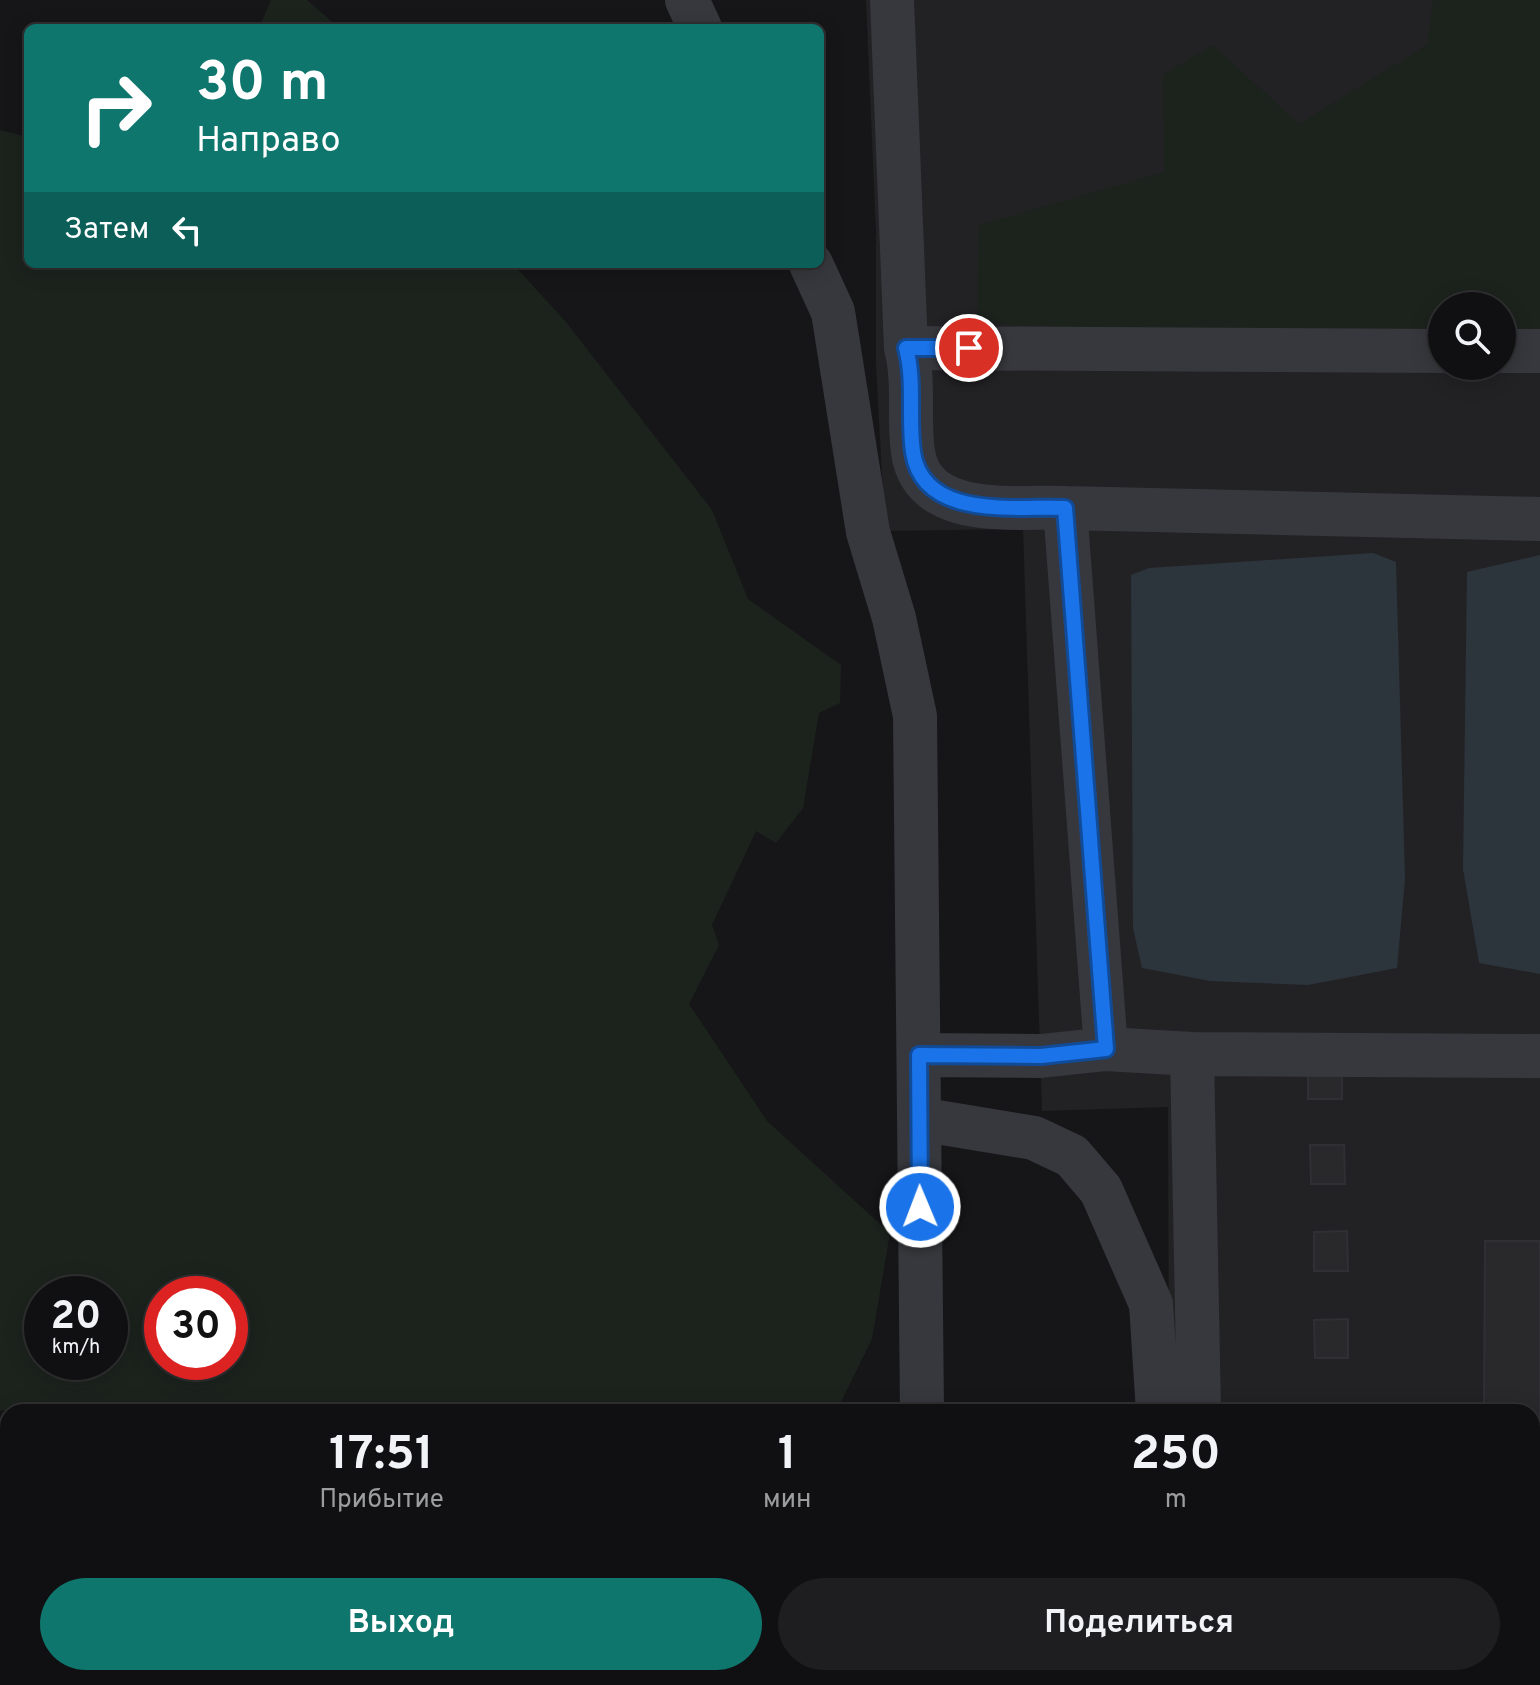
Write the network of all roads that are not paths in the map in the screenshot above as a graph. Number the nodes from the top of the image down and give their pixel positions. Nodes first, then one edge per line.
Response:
1 (687, 0) edge
2 (892, 0) edge
3 (698, 24) edge
4 (813, 268) edge
5 (906, 348) junction
6 (1428, 351) edge
7 (1516, 351) edge
8 (1540, 351) edge
9 (1065, 508) junction
10 (1540, 519) edge
11 (1106, 1049) junction
12 (1192, 1054) junction
13 (919, 1055) junction
14 (1540, 1056) edge
15 (919, 1119) junction
16 (922, 1404) edge
17 (1157, 1404) edge
18 (1199, 1404) edge

1 - 3 street
2 - 5 street
4 - 13 street
5 - 6 street
5 - 9 street
7 - 8 street
9 - 10 street
9 - 11 street
11 - 12 street
11 - 13 street
12 - 14 street
12 - 18 street
13 - 15 street
15 - 16 street
15 - 17 street

